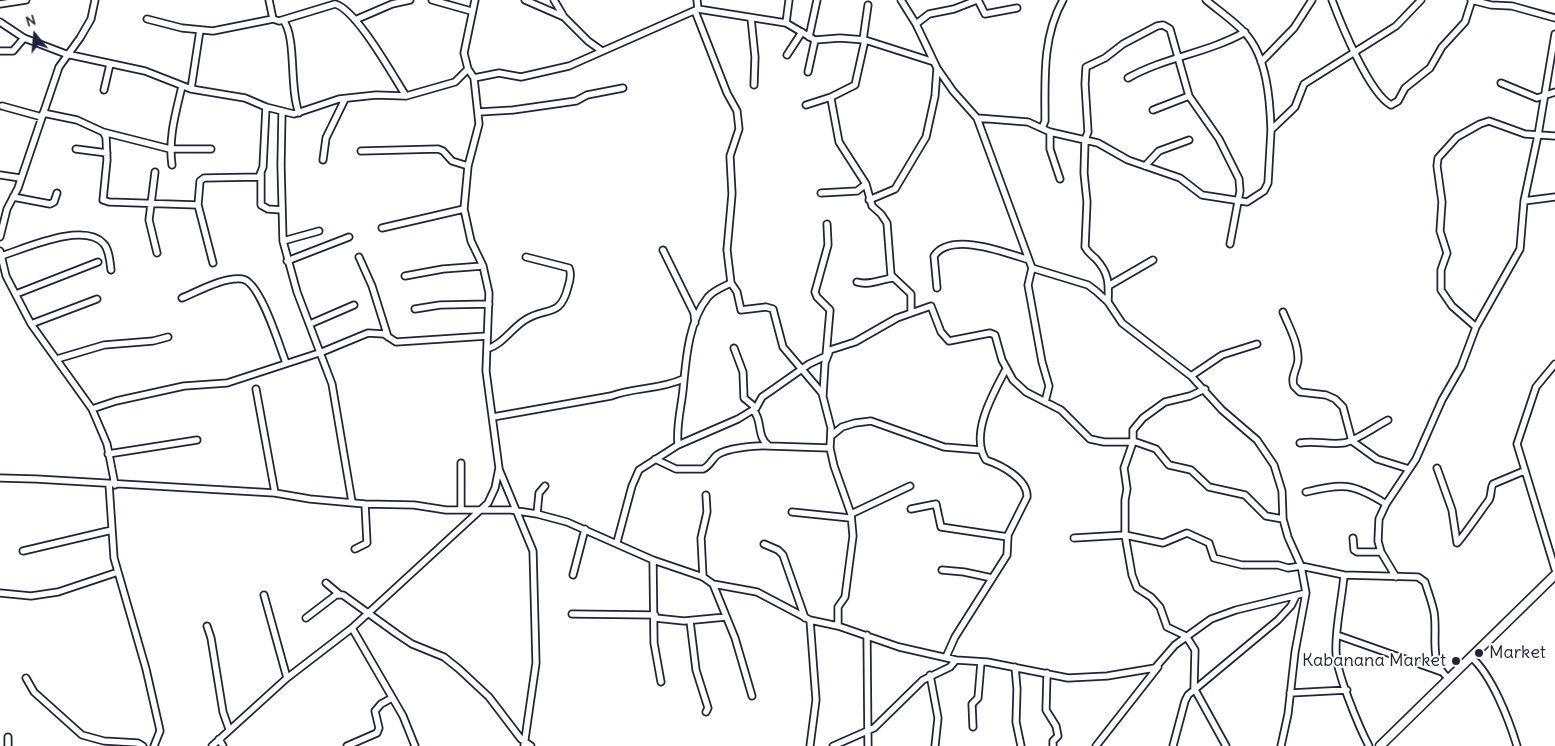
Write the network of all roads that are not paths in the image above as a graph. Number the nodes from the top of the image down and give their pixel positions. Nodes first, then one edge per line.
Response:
1 (26, 0) edge
2 (95, 0) edge
3 (269, 0) edge
4 (410, 0) edge
5 (432, 0) edge
6 (475, 0) edge
7 (525, 0) edge
8 (554, 0) edge
9 (697, 0) edge
10 (789, 0) edge
11 (817, 0) edge
12 (901, 0) edge
13 (977, 0) edge
14 (1063, 0) edge
15 (1206, 0) edge
16 (1312, 0) edge
17 (1332, 0) edge
18 (1422, 0) edge
19 (1472, 0) edge
20 (334, 2) edge
21 (392, 2) edge
22 (967, 2) edge
23 (0, 4) edge
24 (868, 5) dead end
25 (1017, 8) dead end
26 (696, 10) junction
27 (471, 11) junction
28 (564, 18) junction
29 (751, 18) junction
30 (1555, 18) edge
31 (147, 19) dead end
32 (273, 19) junction
33 (284, 20) junction
34 (355, 20) junction
35 (0, 22) edge
36 (786, 23) junction
37 (916, 24) junction
38 (200, 30) junction
39 (802, 32) junction
40 (1245, 32) junction
41 (1555, 34) edge
42 (24, 38) junction
43 (812, 38) junction
44 (864, 40) junction
45 (0, 51) edge
46 (602, 51) junction
47 (66, 54) junction
48 (1354, 54) junction
49 (787, 56) dead end
50 (1178, 57) junction
51 (1261, 62) junction
52 (110, 64) junction
53 (936, 65) junction
54 (468, 69) junction
55 (808, 72) dead end
56 (474, 78) junction
57 (1128, 78) dead end
58 (1501, 83) dead end
59 (754, 85) dead end
60 (182, 86) junction
61 (623, 88) dead end
62 (191, 89) junction
63 (104, 90) dead end
64 (1555, 92) edge
65 (406, 96) junction
66 (1189, 96) junction
67 (831, 97) junction
68 (1545, 97) junction
69 (345, 99) junction
70 (806, 105) dead end
71 (2, 106) dead end
72 (266, 107) junction
73 (1153, 110) dead end
74 (282, 112) junction
75 (479, 112) junction
76 (299, 113) junction
77 (43, 115) junction
78 (976, 118) junction
79 (1042, 128) junction
80 (1271, 130) junction
81 (103, 132) junction
82 (1050, 132) junction
83 (1538, 135) junction
84 (1555, 136) edge
85 (1085, 140) junction
86 (1190, 140) dead end
87 (76, 148) dead end
88 (170, 149) junction
89 (211, 149) dead end
90 (361, 151) dead end
91 (107, 153) junction
92 (323, 160) dead end
93 (172, 165) dead end
94 (468, 166) junction
95 (1145, 166) junction
96 (155, 172) dead end
97 (261, 174) junction
98 (0, 175) edge
99 (20, 178) junction
100 (1060, 179) dead end
101 (866, 184) junction
102 (57, 193) dead end
103 (821, 193) dead end
104 (13, 197) junction
105 (1555, 197) edge
106 (869, 200) junction
107 (1524, 201) junction
108 (1238, 202) junction
109 (150, 204) junction
110 (198, 205) junction
111 (464, 209) junction
112 (282, 210) junction
113 (827, 224) dead end
114 (382, 228) dead end
115 (319, 231) dead end
116 (0, 237) edge
117 (349, 237) dead end
118 (282, 241) junction
119 (1230, 244) dead end
120 (663, 250) dead end
121 (157, 253) dead end
122 (0, 254) edge
123 (359, 257) dead end
124 (526, 257) dead end
125 (1029, 260) junction
126 (1153, 260) dead end
127 (287, 261) junction
128 (98, 262) dead end
129 (213, 264) dead end
130 (483, 266) junction
131 (1032, 268) junction
132 (111, 270) dead end
133 (405, 276) dead end
134 (894, 278) junction
135 (857, 282) dead end
136 (731, 283) junction
137 (1110, 285) junction
138 (937, 288) dead end
139 (16, 294) junction
140 (182, 298) dead end
141 (98, 299) dead end
142 (1108, 302) junction
143 (489, 304) junction
144 (354, 305) dead end
145 (415, 309) dead end
146 (911, 312) junction
147 (1283, 312) dead end
148 (31, 324) junction
149 (310, 324) junction
150 (695, 325) junction
151 (1476, 327) junction
152 (487, 336) junction
153 (168, 337) dead end
154 (388, 338) junction
155 (1257, 344) dead end
156 (734, 348) dead end
157 (487, 349) junction
158 (322, 352) junction
159 (826, 356) junction
160 (57, 359) junction
161 (286, 363) junction
162 (1555, 364) edge
163 (1006, 368) junction
164 (800, 370) junction
165 (1192, 376) junction
166 (683, 380) junction
167 (256, 389) dead end
168 (1205, 390) junction
169 (823, 400) junction
170 (1045, 402) junction
171 (92, 409) junction
172 (754, 409) junction
173 (493, 417) junction
174 (1388, 420) dead end
175 (831, 436) junction
176 (197, 440) dead end
177 (1352, 441) junction
178 (1133, 442) junction
179 (1300, 443) dead end
180 (678, 445) junction
181 (769, 446) junction
182 (830, 448) junction
183 (981, 450) junction
184 (108, 454) junction
185 (655, 459) junction
186 (461, 464) dead end
187 (499, 468) junction
188 (1437, 468) dead end
189 (1409, 469) junction
190 (1524, 471) junction
191 (0, 478) edge
192 (112, 485) junction
193 (545, 486) dead end
194 (910, 486) dead end
195 (1306, 492) dead end
196 (275, 493) junction
197 (706, 494) dead end
198 (352, 502) junction
199 (365, 504) junction
200 (1386, 504) junction
201 (912, 509) dead end
202 (461, 510) junction
203 (479, 510) junction
204 (516, 511) junction
205 (792, 512) dead end
206 (537, 514) junction
207 (851, 516) junction
208 (1283, 519) junction
209 (585, 529) junction
210 (112, 530) junction
211 (1125, 535) junction
212 (1008, 536) junction
213 (1074, 538) dead end
214 (1353, 538) dead end
215 (617, 542) junction
216 (764, 544) dead end
217 (354, 549) dead end
218 (23, 551) dead end
219 (1381, 552) junction
220 (653, 560) junction
221 (1301, 566) junction
222 (1555, 569) edge
223 (942, 570) dead end
224 (1319, 571) junction
225 (118, 572) junction
226 (573, 575) dead end
227 (1555, 575) edge
228 (1344, 576) junction
229 (703, 577) junction
230 (1303, 577) junction
231 (1396, 577) junction
232 (992, 578) junction
233 (326, 583) dead end
234 (714, 584) junction
235 (0, 593) edge
236 (1306, 593) junction
237 (339, 594) junction
238 (264, 595) dead end
239 (1295, 598) junction
240 (368, 613) junction
241 (572, 614) dead end
242 (655, 616) junction
243 (726, 617) junction
244 (306, 618) dead end
245 (808, 619) junction
246 (690, 620) junction
247 (206, 626) dead end
248 (838, 626) junction
249 (352, 628) junction
250 (867, 635) junction
251 (1186, 636) junction
252 (1337, 636) junction
253 (946, 657) junction
254 (1471, 657) junction
255 (956, 660) junction
256 (1164, 661) junction
257 (981, 662) junction
258 (1014, 667) junction
259 (1442, 672) junction
260 (1047, 673) junction
261 (930, 675) junction
262 (26, 678) dead end
263 (287, 678) junction
264 (1448, 678) junction
265 (661, 682) dead end
266 (1194, 688) junction
267 (1347, 690) junction
268 (1290, 693) junction
269 (752, 696) dead end
270 (392, 698) junction
271 (706, 712) dead end
272 (973, 727) dead end
273 (229, 729) junction
274 (868, 730) junction
275 (8, 737) dead end
276 (219, 738) junction
277 (524, 743) edge
278 (8, 746) edge
279 (143, 746) edge
280 (154, 746) edge
281 (212, 746) edge
282 (223, 746) edge
283 (347, 746) edge
284 (415, 746) edge
285 (531, 746) edge
286 (810, 746) edge
287 (832, 746) edge
288 (868, 746) edge
289 (935, 746) edge
290 (1021, 746) edge
291 (1053, 746) edge
292 (1096, 746) edge
293 (1173, 746) edge
294 (1226, 746) edge
295 (1281, 746) edge
296 (1369, 746) edge
297 (1380, 746) edge
298 (1517, 746) edge

1 - 23 street
2 - 47 street
3 - 32 street
4 - 21 street
5 - 27 street
6 - 27 street
7 - 28 street
8 - 28 street
9 - 26 street
10 - 36 street
11 - 43 street
12 - 37 street
13 - 22 street
13 - 25 street
14 - 79 street
15 - 40 street
16 - 51 street
17 - 48 street
18 - 48 street
19 - 30 street
19 - 48 street
20 - 33 street
20 - 34 street
21 - 34 street
22 - 37 street
24 - 44 street
26 - 29 street
26 - 46 street
26 - 136 street
27 - 54 street
28 - 46 street
29 - 36 street
29 - 59 street
31 - 38 street
32 - 33 street
32 - 38 street
33 - 76 street
34 - 65 street
35 - 42 street
36 - 39 street
37 - 53 street
38 - 62 street
39 - 43 street
39 - 49 street
40 - 50 street
40 - 51 street
41 - 68 street
42 - 45 street
42 - 47 street
43 - 44 street
43 - 55 street
44 - 53 street
44 - 67 street
46 - 56 street
47 - 52 street
47 - 77 street
48 - 80 street
50 - 57 street
50 - 66 street
50 - 85 street
51 - 80 street
52 - 60 street
52 - 63 street
53 - 78 street
53 - 106 street
54 - 56 street
54 - 65 street
56 - 75 street
58 - 68 street
60 - 62 street
60 - 88 street
61 - 75 street
62 - 72 street
64 - 68 street
65 - 69 street
66 - 73 street
66 - 108 street
67 - 70 street
67 - 101 street
68 - 83 street
69 - 76 street
69 - 92 street
71 - 77 street
72 - 74 street
72 - 97 street
74 - 76 street
74 - 112 street
75 - 94 street
77 - 81 street
77 - 99 street
78 - 79 street
78 - 125 street
79 - 82 street
80 - 108 street
81 - 88 street
81 - 91 street
82 - 85 street
82 - 100 street
83 - 84 street
83 - 107 street
83 - 151 street
85 - 95 street
85 - 137 street
86 - 95 street
87 - 91 street
88 - 89 street
88 - 93 street
90 - 94 street
91 - 109 street
94 - 111 street
95 - 108 street
96 - 109 street
97 - 110 street
97 - 112 street
98 - 99 street
99 - 104 street
101 - 103 street
101 - 106 street
102 - 104 street
104 - 116 street
105 - 107 street
106 - 134 street
107 - 151 street
108 - 119 street
109 - 110 street
109 - 121 street
110 - 129 street
111 - 114 street
111 - 130 street
112 - 118 street
113 - 159 street
115 - 118 street
117 - 127 street
118 - 127 street
120 - 150 street
122 - 132 street
122 - 139 street
123 - 154 street
124 - 157 street
125 - 131 street
125 - 138 street
126 - 137 street
127 - 149 street
128 - 139 street
130 - 133 street
130 - 143 street
131 - 142 street
131 - 170 street
134 - 135 street
134 - 146 street
136 - 150 street
136 - 164 street
137 - 142 street
139 - 148 street
140 - 161 street
141 - 148 street
142 - 165 street
143 - 145 street
143 - 152 street
144 - 149 street
146 - 159 street
146 - 163 street
147 - 177 street
148 - 160 street
149 - 158 street
150 - 166 street
151 - 189 street
152 - 154 street
152 - 157 street
153 - 160 street
154 - 158 street
155 - 165 street
156 - 172 street
157 - 173 street
158 - 161 street
158 - 198 street
159 - 164 street
159 - 169 street
160 - 171 street
161 - 171 street
162 - 190 street
163 - 170 street
163 - 183 street
164 - 169 street
164 - 172 street
165 - 168 street
166 - 173 street
166 - 180 street
167 - 196 street
168 - 178 street
168 - 208 street
169 - 175 street
170 - 178 street
171 - 184 street
172 - 180 street
172 - 181 street
173 - 187 street
174 - 177 street
175 - 182 street
175 - 183 street
176 - 184 street
177 - 179 street
177 - 189 street
178 - 208 street
178 - 211 street
180 - 185 street
181 - 182 street
181 - 185 street
182 - 207 street
183 - 212 street
184 - 192 street
185 - 215 street
186 - 202 street
187 - 203 street
187 - 204 street
188 - 190 street
189 - 200 street
190 - 222 street
191 - 192 street
192 - 196 street
192 - 210 street
193 - 206 street
194 - 207 street
195 - 200 street
196 - 198 street
197 - 229 street
198 - 199 street
199 - 202 street
199 - 217 street
200 - 219 street
201 - 212 street
202 - 203 street
203 - 204 street
203 - 240 street
204 - 206 street
204 - 277 street
205 - 207 street
206 - 209 street
207 - 248 street
208 - 221 street
209 - 215 street
209 - 226 street
210 - 218 street
210 - 225 street
211 - 213 street
211 - 221 street
211 - 251 street
212 - 232 street
214 - 219 street
215 - 220 street
216 - 245 street
219 - 231 street
220 - 229 street
220 - 242 street
221 - 224 street
221 - 230 street
223 - 232 street
224 - 228 street
224 - 230 street
225 - 235 street
225 - 280 street
227 - 254 street
228 - 231 street
228 - 252 street
229 - 234 street
230 - 236 street
231 - 259 street
232 - 253 street
233 - 237 street
234 - 243 street
234 - 245 street
236 - 239 street
236 - 268 street
237 - 240 street
237 - 244 street
238 - 263 street
239 - 251 street
239 - 266 street
240 - 249 street
240 - 277 street
241 - 242 street
242 - 246 street
242 - 265 street
243 - 246 street
243 - 269 street
245 - 248 street
245 - 286 street
246 - 271 street
247 - 273 street
248 - 250 street
249 - 263 street
249 - 270 street
250 - 253 street
250 - 274 street
251 - 256 street
251 - 266 street
252 - 259 street
252 - 267 street
253 - 255 street
254 - 264 street
254 - 298 street
255 - 257 street
255 - 261 street
256 - 260 street
256 - 292 street
257 - 258 street
257 - 272 street
258 - 260 street
258 - 290 street
259 - 264 street
260 - 291 street
261 - 274 street
261 - 289 street
262 - 279 street
263 - 273 street
264 - 297 street
266 - 293 street
266 - 294 street
267 - 268 street
267 - 296 street
268 - 295 street
270 - 283 street
270 - 284 street
273 - 276 street
274 - 287 street
274 - 288 street
275 - 278 street
276 - 281 street
276 - 282 street
277 - 285 street

